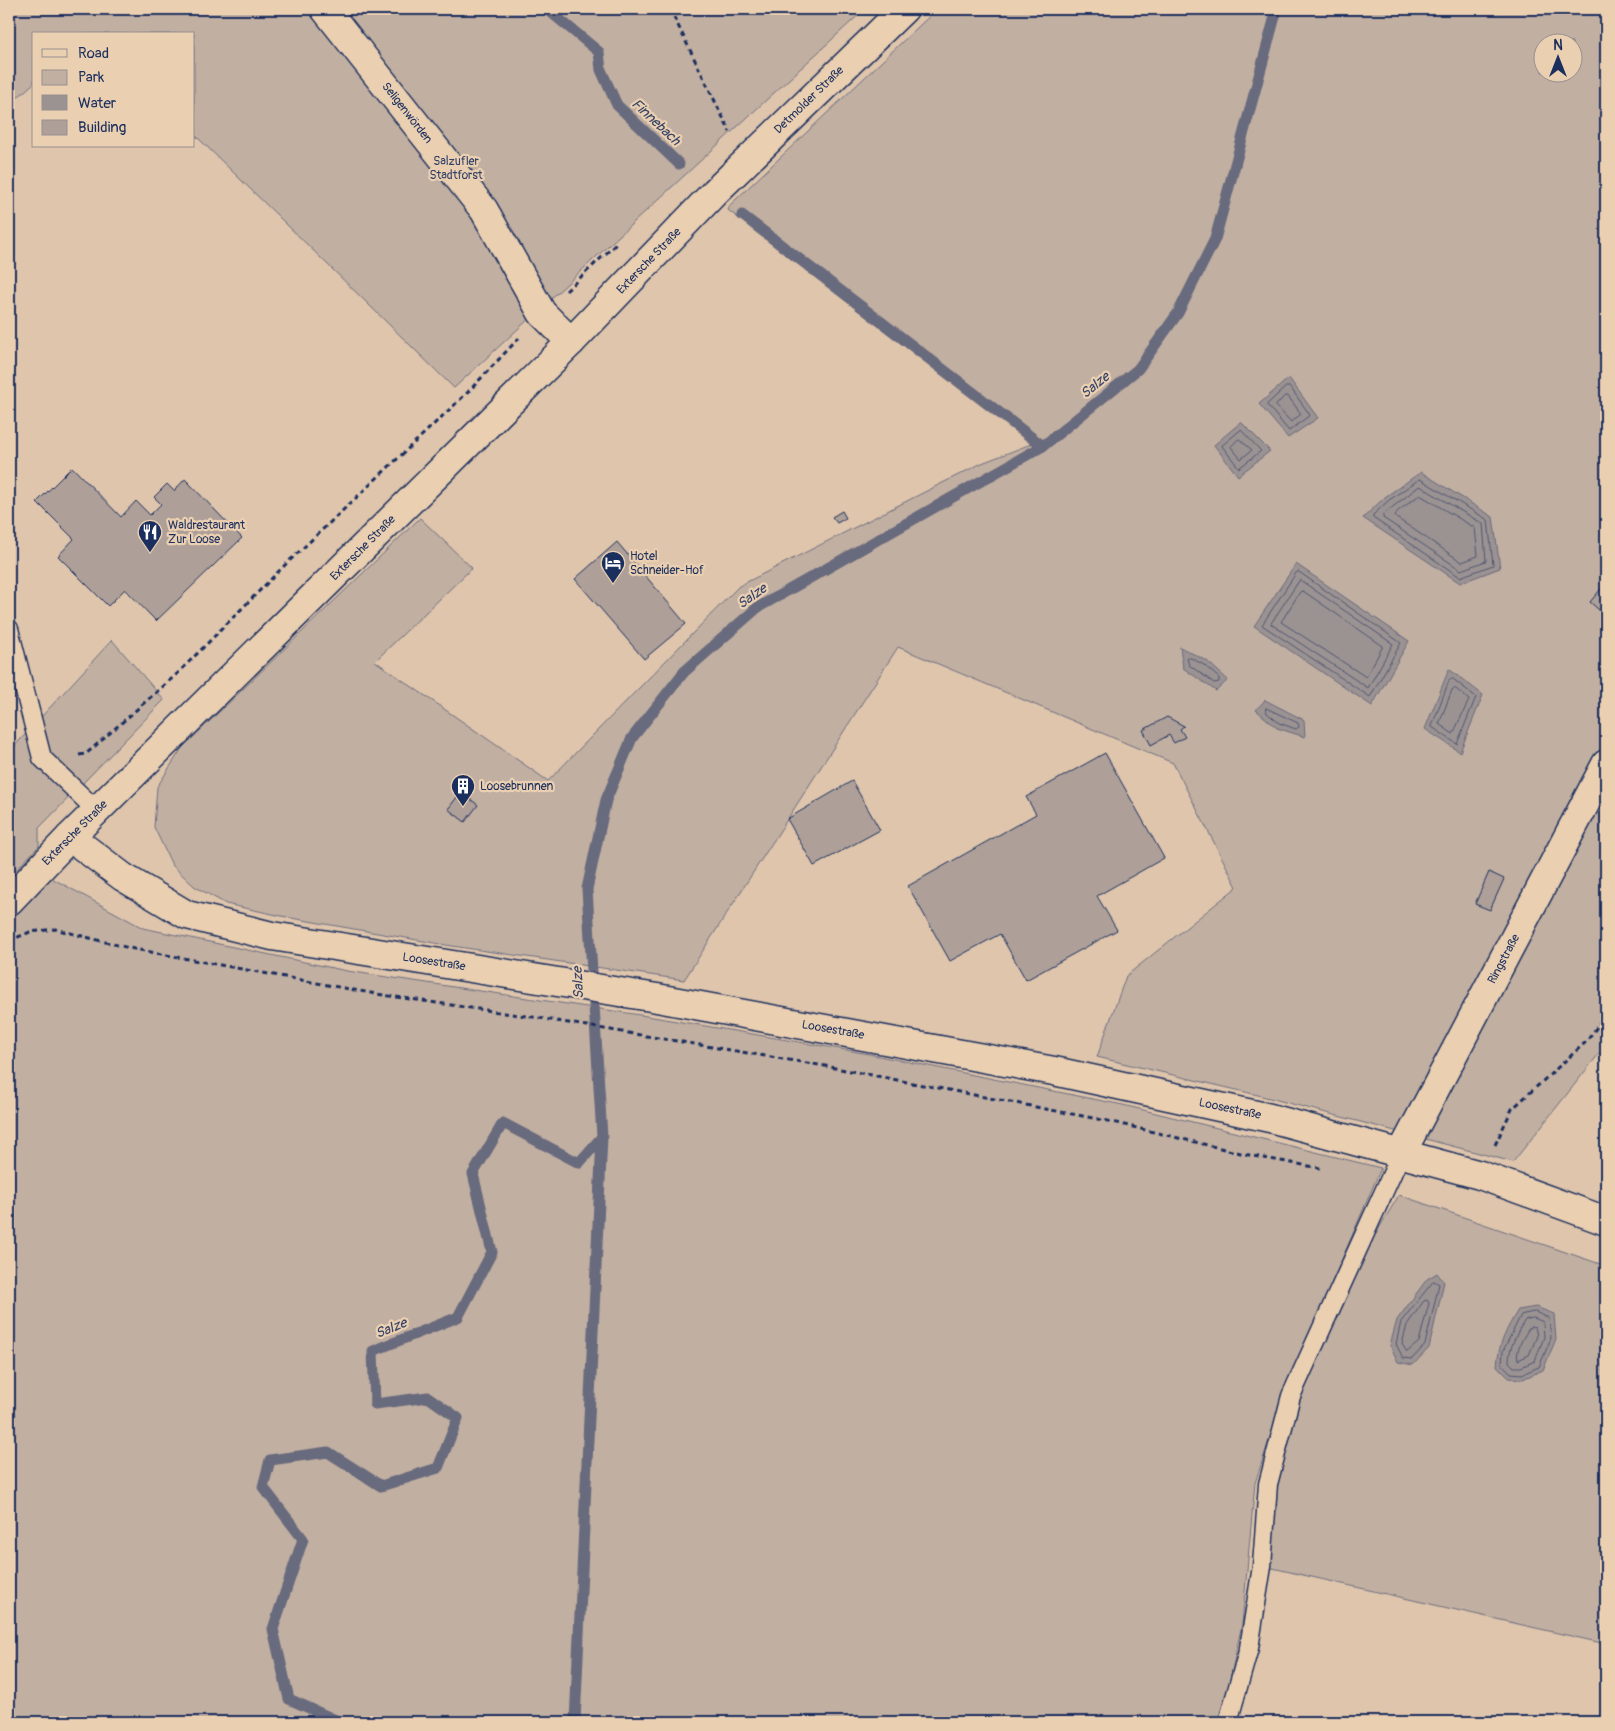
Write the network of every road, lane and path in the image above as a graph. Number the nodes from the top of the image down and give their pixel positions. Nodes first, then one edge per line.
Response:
1 (325, 9) edge
2 (670, 9) edge
3 (904, 9) edge
4 (730, 134) dead end
5 (715, 192) joint
6 (542, 313) junction
7 (571, 342) junction
8 (9, 629) edge
9 (42, 758) junction
10 (1606, 764) edge
11 (97, 811) junction
12 (70, 837) junction
13 (9, 901) edge
14 (9, 942) edge
15 (1606, 1014) edge
16 (1401, 1154) junction
17 (1321, 1168) dead end
18 (1480, 1175) junction
19 (1606, 1221) edge
20 (1228, 1722) edge

1 - 6 street, Seligenwörden
2 - 4 path
3 - 5 street, Detmolder Straße
5 - 7 street, Extersche Straße
6 - 7 street, Seligenwörden
6 - 9 path
7 - 11 street, Extersche Straße
8 - 9 lane
9 - 11 lane
10 - 16 street, Ringstraße
11 - 12 street, Extersche Straße
12 - 13 street, Extersche Straße
12 - 16 street, Loosestraße
14 - 17 path
15 - 18 path
16 - 18 street, Loosestraße
16 - 20 lane
18 - 19 street, Loosestraße

